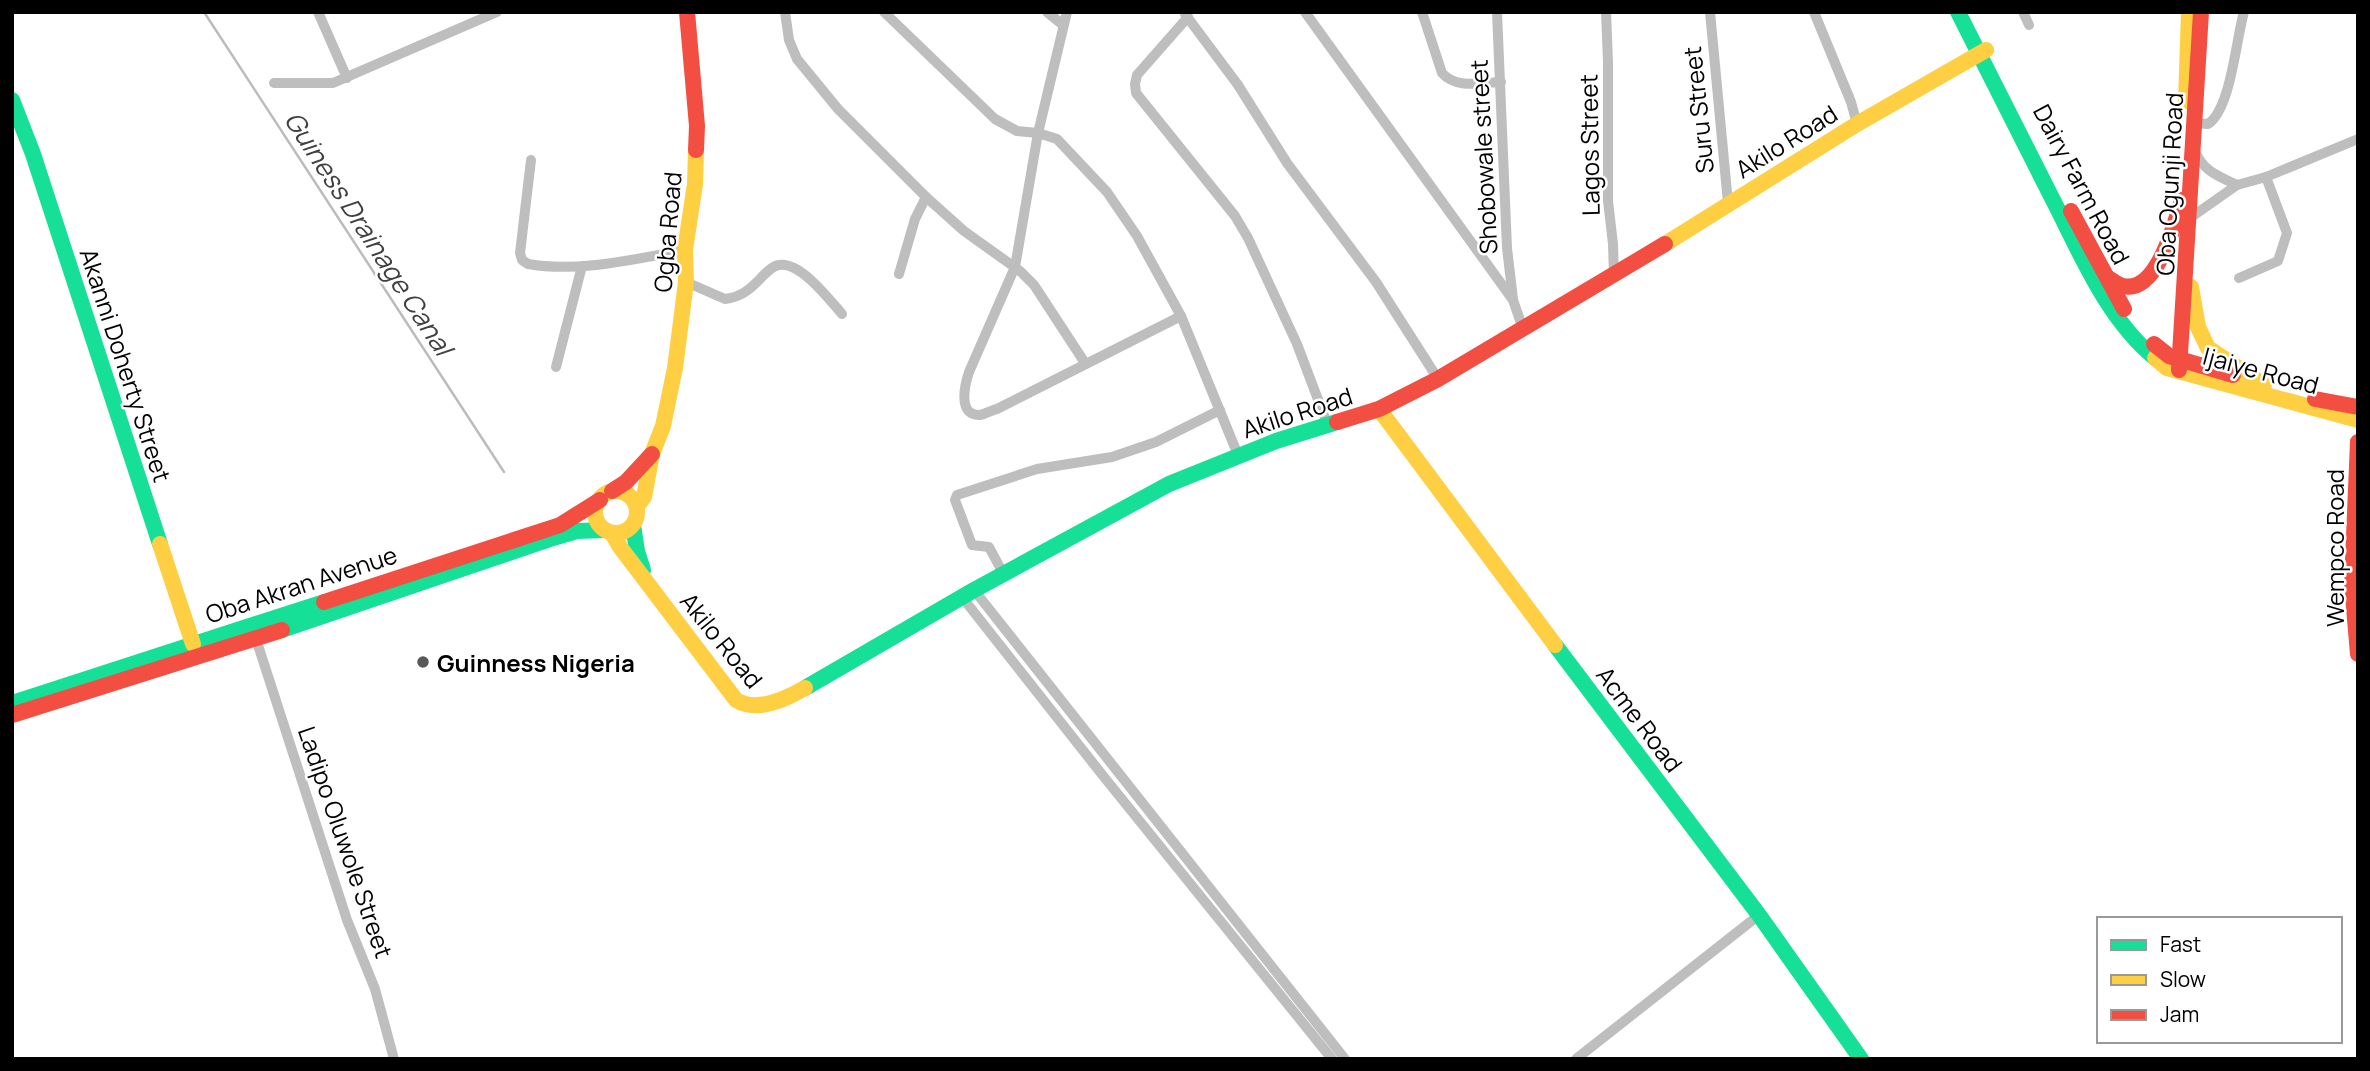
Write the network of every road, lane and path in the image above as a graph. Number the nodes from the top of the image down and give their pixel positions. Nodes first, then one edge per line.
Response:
1 (318, 12) edge
2 (497, 12) edge
3 (687, 12) edge
4 (785, 12) edge
5 (884, 12) edge
6 (1047, 12) edge
7 (1067, 12) edge
8 (1305, 12) edge
9 (1422, 12) edge
10 (1497, 12) edge
11 (1605, 12) edge
12 (1710, 12) edge
13 (1814, 12) edge
14 (1958, 12) edge
15 (1967, 12) edge
16 (2023, 12) edge
17 (2189, 12) edge
18 (2201, 12) edge
19 (2244, 12) edge
20 (1185, 15) edge
21 (1063, 25) junction
22 (2029, 25) dead end
23 (1982, 52) junction
24 (346, 78) junction
25 (1501, 82) junction
26 (274, 83) dead end
27 (12, 100) edge
28 (2190, 123) junction
29 (1857, 124) junction
30 (1038, 133) junction
31 (2358, 139) edge
32 (2194, 147) junction
33 (531, 160) dead end
34 (2266, 177) junction
35 (2237, 185) junction
36 (926, 197) junction
37 (2182, 200) junction
38 (1728, 203) junction
39 (2190, 218) junction
40 (685, 250) junction
41 (582, 265) junction
42 (1014, 267) junction
43 (2187, 268) junction
44 (899, 274) dead end
45 (1614, 276) junction
46 (2106, 276) junction
47 (2239, 278) dead end
48 (686, 282) junction
49 (1513, 300) junction
50 (842, 314) dead end
51 (1181, 316) junction
52 (1523, 329) junction
53 (1085, 363) junction
54 (2174, 364) junction
55 (556, 367) dead end
56 (1438, 379) junction
57 (2264, 385) junction
58 (2358, 407) edge
59 (1379, 409) junction
60 (1220, 411) junction
61 (2358, 420) edge
62 (1328, 426) junction
63 (2358, 442) edge
64 (652, 453) junction
65 (1238, 456) junction
66 (606, 496) junction
67 (637, 506) junction
68 (633, 525) junction
69 (608, 531) junction
70 (1004, 575) junction
71 (647, 582) junction
72 (968, 593) junction
73 (256, 639) junction
74 (193, 644) junction
75 (2358, 654) edge
76 (12, 703) edge
77 (12, 715) edge
78 (1759, 915) junction
79 (1334, 1055) edge
80 (394, 1059) edge
81 (1345, 1059) edge
82 (1576, 1059) edge
83 (1861, 1059) edge

1 - 24 street
2 - 24 street
3 - 40 main road, Ogba Road
4 - 36 street
5 - 30 street
6 - 21 street
7 - 21 street
8 - 49 street
9 - 25 street
10 - 25 street, Shobowale street
11 - 45 street, Lagos Street
12 - 38 street, Suru Street
13 - 29 street
14 - 23 main road, Dairy Farm Road
15 - 23 main road, Dairy Farm Road
16 - 22 street
17 - 28 main road, Oba Ogunji Road
18 - 28 main road, Oba Ogunji Road
19 - 28 street
20 - 56 street
20 - 62 street
21 - 30 street
23 - 29 main road, Akilo Road
23 - 46 main road, Dairy Farm Road
23 - 54 main road, Dairy Farm Road
24 - 26 street
25 - 49 street, Shobowale street
27 - 74 main road, Akanni Doherty Street
28 - 32 main road, Oba Ogunji Road
28 - 37 main road, Oba Ogunji Road
29 - 38 main road, Akilo Road
30 - 42 street
30 - 51 street
31 - 34 street
32 - 35 street
32 - 39 main road, Oba Ogunji Road
33 - 41 street
34 - 35 street
34 - 47 street
35 - 39 street
36 - 42 street
36 - 44 street
37 - 46 main road
37 - 54 main road, Oba Ogunji Road
38 - 45 main road, Akilo Road
39 - 43 main road, Oba Ogunji Road
40 - 41 street
40 - 48 main road, Ogba Road
41 - 55 street
42 - 53 street
42 - 53 street
43 - 54 main road, Oba Ogunji Road
43 - 57 main road
45 - 52 main road, Akilo Road
46 - 54 main road, Dairy Farm Road
48 - 50 street
48 - 64 main road, Ogba Road
49 - 52 street
51 - 53 street
51 - 60 street
52 - 56 main road, Akilo Road
54 - 57 main road, Ijaiye Road
54 - 61 main road, Ijaiye Road
56 - 59 main road, Akilo Road
57 - 58 main road, Ijaiye Road
59 - 62 main road, Akilo Road
59 - 78 main road, Acme Road
60 - 65 street
60 - 70 street
62 - 65 main road, Akilo Road
63 - 75 main road, Wempco Road
64 - 66 main road, Ogba Road
64 - 67 main road, Ogba Road
65 - 70 main road, Akilo Road
66 - 67 main road
66 - 69 main road
66 - 74 main road, Oba Akran Avenue
67 - 68 main road
68 - 69 main road
68 - 71 main road, Akilo Road
69 - 71 main road, Akilo Road
69 - 73 main road, Oba Akran Avenue
70 - 72 main road, Akilo Road
71 - 72 main road, Akilo Road
72 - 79 street
73 - 77 main road, Oba Akran Avenue
73 - 80 street, Ladipo Oluwole Street
74 - 76 main road, Oba Akran Avenue
78 - 82 street
78 - 83 main road, Acme Road
79 - 81 street

